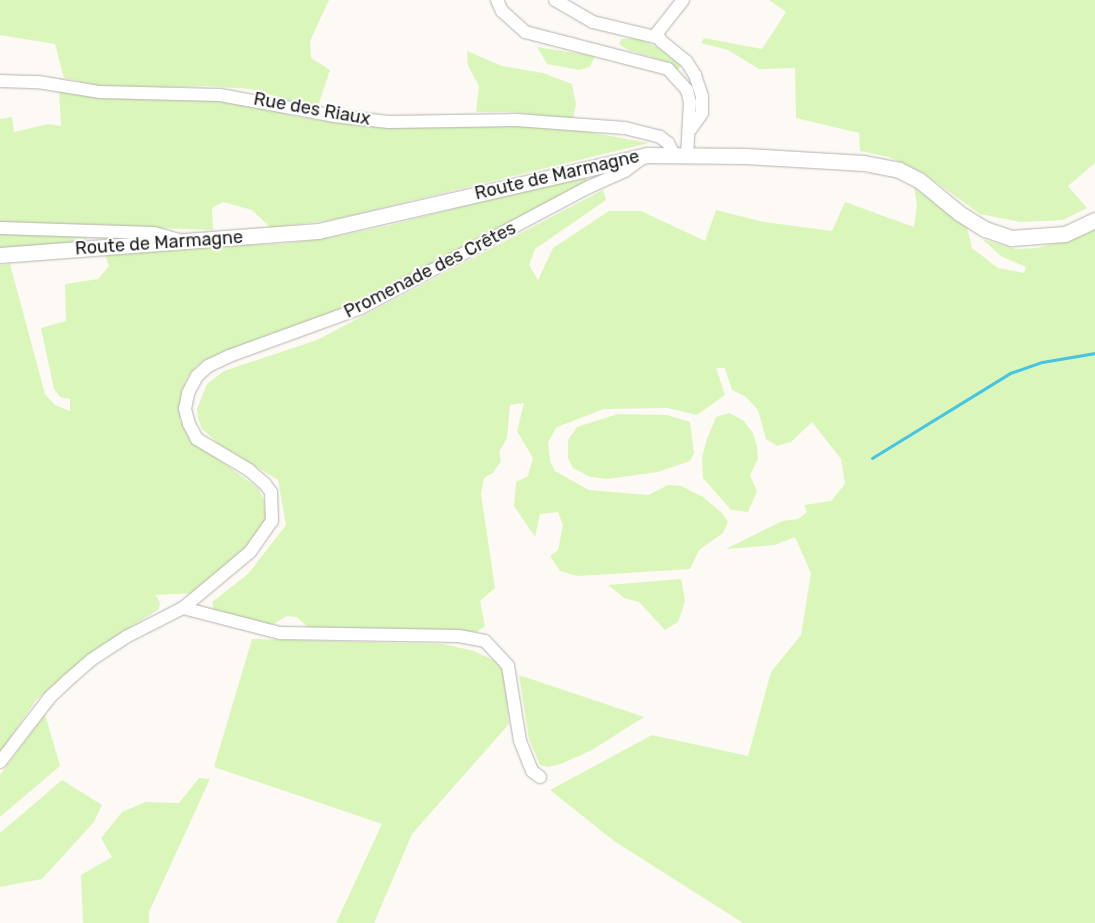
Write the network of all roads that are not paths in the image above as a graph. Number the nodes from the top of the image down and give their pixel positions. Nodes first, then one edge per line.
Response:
1 (497, 0) edge
2 (555, 0) edge
3 (683, 0) edge
4 (659, 38) junction
5 (0, 81) edge
6 (690, 129) junction
7 (647, 155) junction
8 (681, 155) junction
9 (1095, 220) edge
10 (0, 228) edge
11 (180, 241) junction
12 (0, 255) edge
13 (183, 608) junction
14 (0, 762) edge
15 (540, 776) dead end

1 - 6 street
2 - 4 street
3 - 4 street
4 - 6 street
5 - 8 street, Rue des Riaux
6 - 8 street
7 - 8 street, Route de Marmagne
7 - 11 street, Route de Marmagne
7 - 13 street, Promenade des Crêtes
8 - 9 street, Route de Marmagne
10 - 11 street
11 - 12 street, Route de Marmagne
13 - 14 street, Promenade des Crêtes
13 - 15 street

